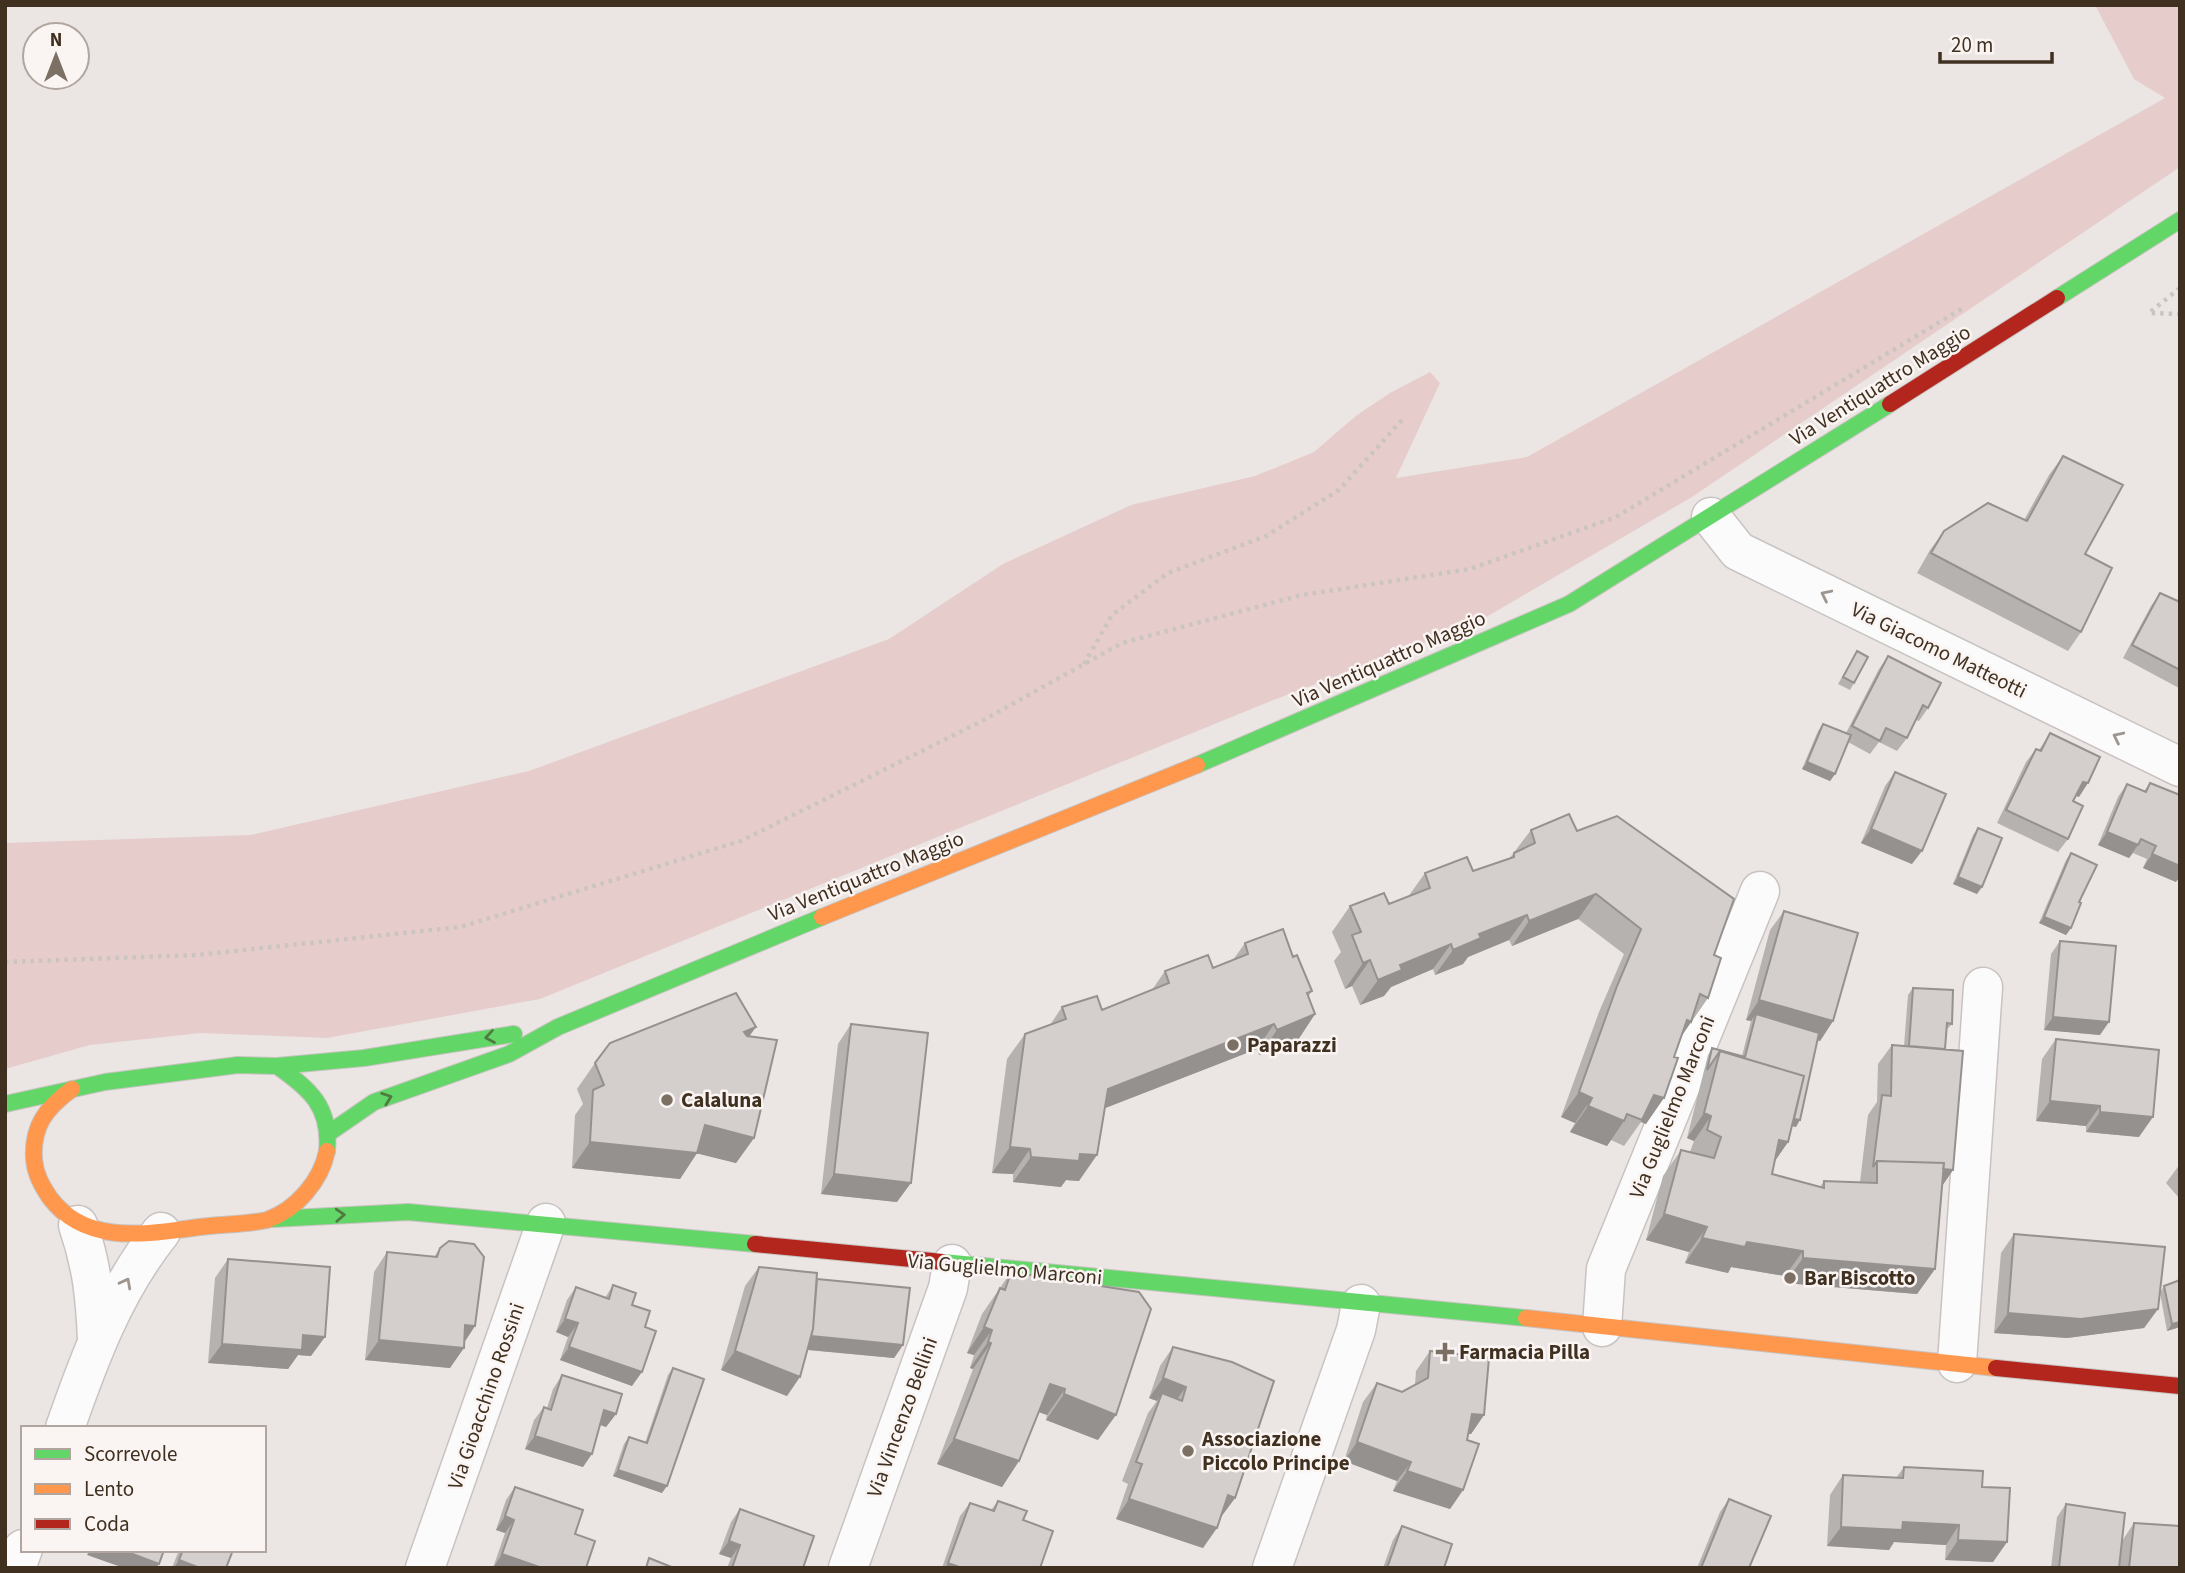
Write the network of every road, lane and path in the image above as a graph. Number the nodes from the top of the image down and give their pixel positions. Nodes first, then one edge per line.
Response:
1 (2180, 219) edge
2 (2180, 288) edge
3 (1964, 308) dead end
4 (2180, 314) edge
5 (1402, 420) dead end
6 (1711, 517) junction
7 (1083, 665) junction
8 (2180, 767) edge
9 (1760, 891) dead end
10 (5, 962) edge
11 (1983, 987) dead end
12 (558, 1027) junction
13 (277, 1066) junction
14 (72, 1089) junction
15 (5, 1104) edge
16 (329, 1138) junction
17 (339, 1171) dead end
18 (20, 1178) dead end
19 (42, 1186) junction
20 (374, 1199) dead end
21 (408, 1212) junction
22 (272, 1219) junction
23 (546, 1223) junction
24 (78, 1225) junction
25 (161, 1232) junction
26 (952, 1265) junction
27 (1361, 1304) junction
28 (1602, 1327) junction
29 (97, 1339) junction
30 (1957, 1363) junction
31 (2180, 1386) edge
32 (66, 1426) edge
33 (425, 1568) edge
34 (848, 1568) edge
35 (1272, 1568) edge

1 - 6 main road, Via Ventiquattro Maggio
2 - 4 path
3 - 7 path
5 - 7 path
8 -> 6 street, Via Giacomo Matteotti
6 - 12 main road, Via Ventiquattro Maggio
7 - 10 path
9 - 28 street, Via Guglielmo Marconi
11 - 30 street
12 -> 13 main road, Via Ventiquattro Maggio
16 -> 12 main road, Via Ventiquattro Maggio
13 - 14 main road
13 - 16 main road
14 - 15 main road
14 - 19 main road
16 - 17 main road
16 - 22 main road
18 - 19 main road
19 - 24 main road
20 - 21 main road, Via Guglielmo Marconi
22 -> 21 main road, Via Guglielmo Marconi
21 - 23 main road, Via Guglielmo Marconi
22 - 25 main road
23 - 26 main road, Via Guglielmo Marconi
23 - 33 street, Via Gioacchino Rossini
24 - 25 main road
24 - 29 street
29 -> 25 street
26 - 27 main road, Via Guglielmo Marconi
26 - 34 street, Via Vincenzo Bellini
27 - 28 main road, Via Guglielmo Marconi
27 - 35 street
28 - 30 main road, Via Guglielmo Marconi
29 - 32 street
30 - 31 main road, Via Guglielmo Marconi

